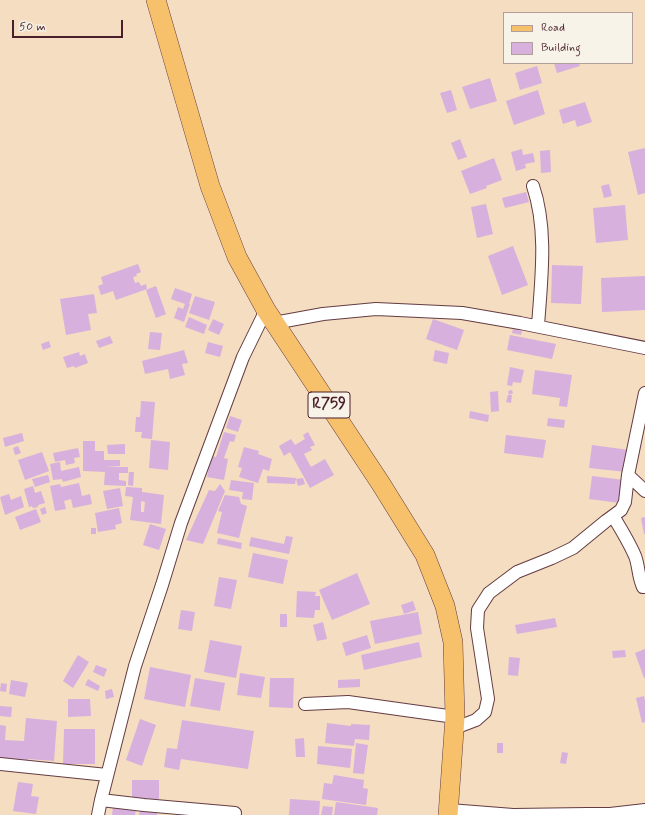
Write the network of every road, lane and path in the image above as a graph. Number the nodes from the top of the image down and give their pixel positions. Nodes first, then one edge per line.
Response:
1 (156, 0) edge
2 (533, 186) dead end
3 (270, 317) junction
4 (538, 326) junction
5 (645, 348) edge
6 (645, 393) edge
7 (628, 475) junction
8 (645, 491) edge
9 (613, 516) junction
10 (645, 587) edge
11 (305, 704) dead end
12 (455, 723) junction
13 (0, 764) edge
14 (107, 775) junction
15 (101, 800) junction
16 (645, 810) edge
17 (449, 812) edge
18 (235, 813) dead end
19 (98, 815) edge

1 - 3 main road, R759
2 - 4 street
3 - 4 street
3 - 12 main road, R759
3 - 14 street
4 - 5 street
6 - 7 street
7 - 8 street
7 - 9 street
9 - 10 street
9 - 12 street
11 - 12 street
12 - 17 main road, R759
13 - 14 street
14 - 15 street
15 - 18 street
15 - 19 street
16 - 17 street

